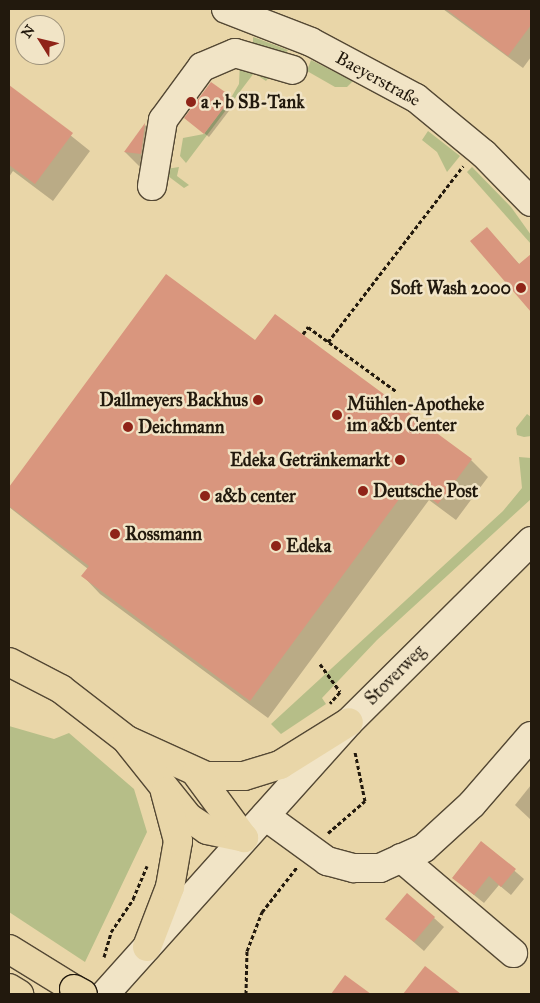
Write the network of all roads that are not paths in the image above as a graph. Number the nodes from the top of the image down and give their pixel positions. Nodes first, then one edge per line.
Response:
1 (226, 9) edge
2 (255, 14) edge
3 (235, 53) junction
4 (293, 70) dead end
5 (152, 186) dead end
6 (527, 189) edge
7 (531, 541) edge
8 (9, 662) edge
9 (349, 722) junction
10 (531, 736) edge
11 (127, 740) junction
12 (196, 773) junction
13 (165, 792) junction
14 (265, 816) junction
15 (244, 838) junction
16 (401, 858) junction
17 (147, 947) junction
18 (9, 949) edge
19 (513, 953) dead end
20 (9, 988) edge
21 (78, 992) edge
22 (19, 994) edge
23 (105, 994) edge

1 - 2 street, Baeyerstraße
2 - 3 street
2 - 6 street, Baeyerstraße
3 - 4 street
3 - 5 street
7 - 9 street, Stoverweg
8 - 11 highway
9 - 12 highway
9 - 14 street, Stoverweg
10 - 16 street
11 - 12 highway
11 - 13 highway
12 - 15 highway
13 - 15 highway
13 - 17 highway
14 - 15 street, Stoverweg
14 - 16 street
15 - 17 street, Stoverweg
16 - 19 street
17 - 23 street, Stoverweg
18 - 21 highway
20 - 22 highway

